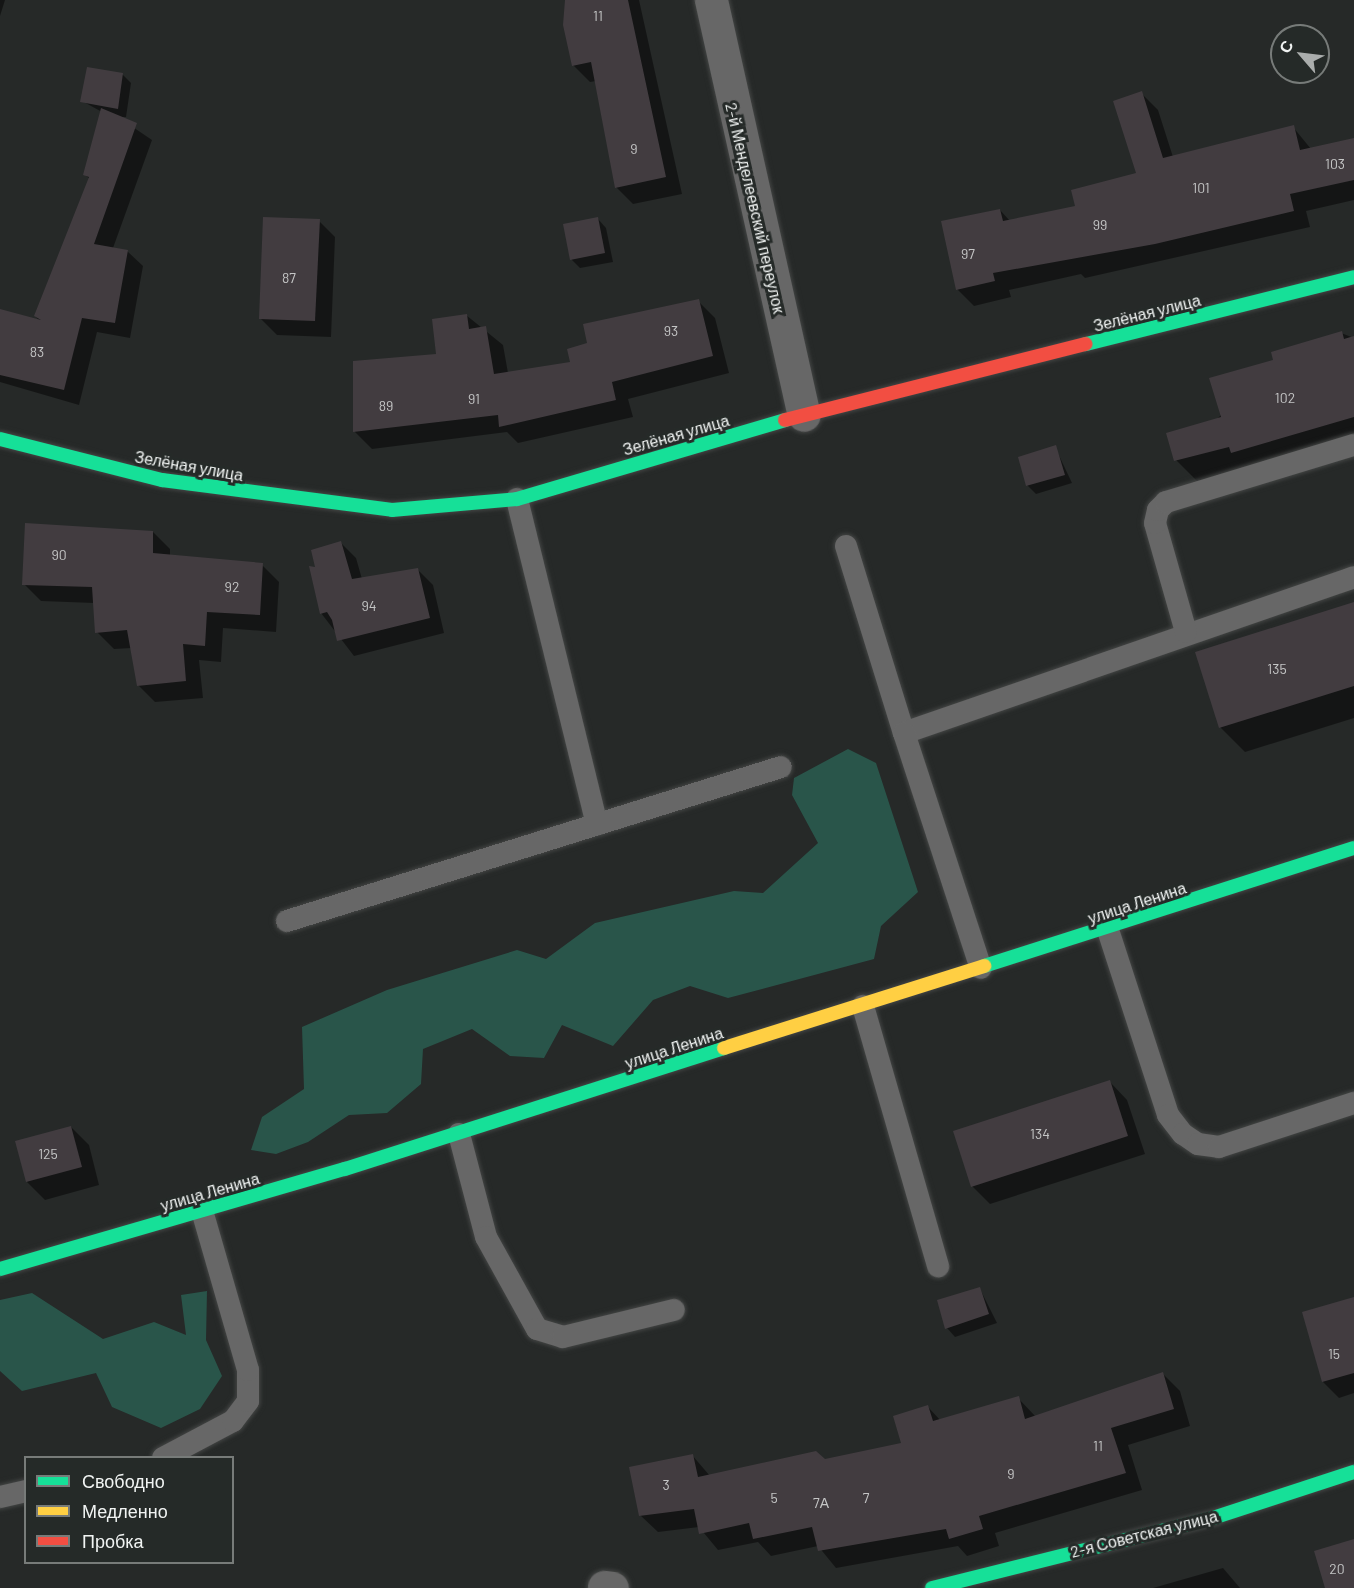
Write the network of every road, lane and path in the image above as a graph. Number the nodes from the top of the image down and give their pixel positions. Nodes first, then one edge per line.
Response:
1 (711, 0) edge
2 (1354, 277) edge
3 (804, 415) junction
4 (0, 439) edge
5 (1354, 445) edge
6 (517, 499) junction
7 (846, 546) dead end
8 (1354, 577) edge
9 (1186, 632) junction
10 (904, 733) junction
11 (781, 767) dead end
12 (597, 824) junction
13 (1354, 848) edge
14 (287, 921) dead end
15 (1108, 930) junction
16 (981, 968) junction
17 (862, 1006) junction
18 (1354, 1103) edge
19 (459, 1134) junction
20 (202, 1211) junction
21 (938, 1266) dead end
22 (0, 1269) edge
23 (674, 1310) dead end
24 (167, 1456) edge
25 (1354, 1472) edge
26 (24, 1491) edge
27 (0, 1497) edge
28 (932, 1588) edge

1 - 3 street, 2-й Менделеевский переулок
2 - 3 street, Зелёная улица
3 - 6 street, Зелёная улица
4 - 6 street, Зелёная улица
5 - 9 lane
6 - 12 lane
7 - 10 lane
8 - 9 lane
9 - 10 lane
10 - 16 lane
11 - 12 lane
12 - 14 lane
13 - 15 street, улица Ленина
15 - 16 street, улица Ленина
15 - 18 lane
16 - 17 street, улица Ленина
17 - 19 street, улица Ленина
17 - 21 lane
19 - 20 street, улица Ленина
19 - 23 lane
20 - 22 street, улица Ленина
20 - 24 lane
25 - 28 street, 2-я Советская улица
26 - 27 lane

